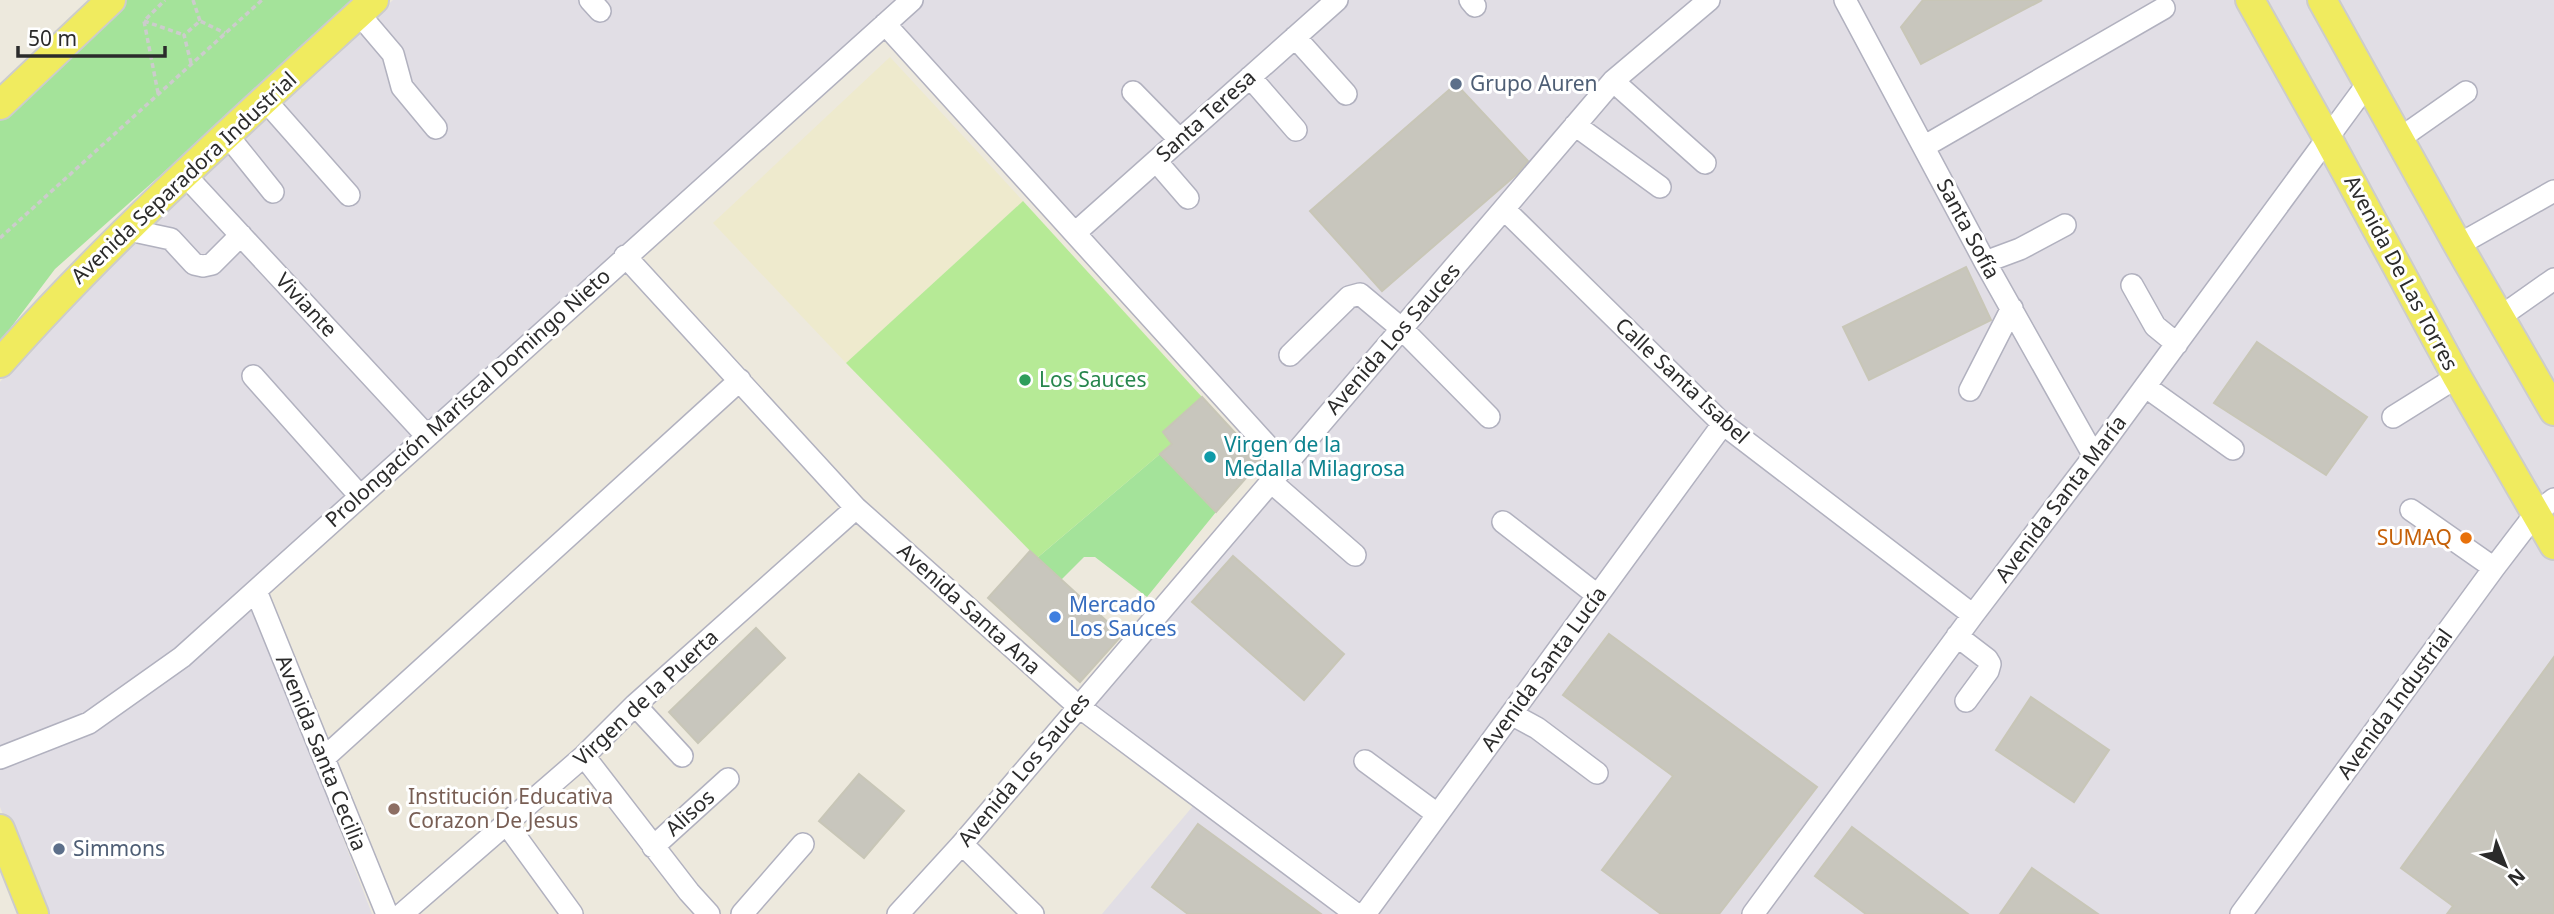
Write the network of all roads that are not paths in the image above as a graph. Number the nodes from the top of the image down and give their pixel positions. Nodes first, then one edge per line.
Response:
1 (111, 0) edge
2 (912, 0) edge
3 (1337, 0) edge
4 (1709, 0) edge
5 (1845, 0) edge
6 (2250, 0) edge
7 (2322, 0) edge
8 (366, 7) edge
9 (2164, 8) dead end
10 (885, 24) junction
11 (1296, 37) junction
12 (1250, 77) junction
13 (1613, 81) junction
14 (2368, 83) junction
15 (1133, 92) dead end
16 (2466, 92) dead end
17 (1346, 94) dead end
18 (266, 101) junction
19 (0, 105) edge
20 (1574, 125) junction
21 (436, 128) dead end
22 (1296, 130) dead end
23 (228, 136) junction
24 (2327, 137) junction
25 (2399, 139) junction
26 (1180, 140) junction
27 (1925, 146) junction
28 (1156, 161) junction
29 (1705, 163) dead end
30 (185, 175) junction
31 (1660, 187) dead end
32 (2554, 191) edge
33 (273, 192) dead end
34 (349, 195) dead end
35 (1188, 198) dead end
36 (1504, 209) junction
37 (2065, 225) dead end
38 (129, 230) junction
39 (1074, 233) junction
40 (242, 235) junction
41 (2458, 245) junction
42 (625, 256) junction
43 (1985, 262) junction
44 (2554, 279) edge
45 (2132, 285) dead end
46 (2012, 308) junction
47 (2500, 317) junction
48 (1402, 329) junction
49 (2177, 344) junction
50 (1290, 355) dead end
51 (0, 363) edge
52 (253, 376) dead end
53 (2457, 377) junction
54 (740, 380) junction
55 (2146, 387) junction
56 (1969, 390) dead end
57 (2554, 411) edge
58 (2393, 416) dead end
59 (1489, 417) dead end
60 (1723, 424) junction
61 (426, 435) junction
62 (2233, 449) dead end
63 (2094, 456) junction
64 (1284, 464) junction
65 (1270, 481) junction
66 (360, 496) junction
67 (2545, 506) edge
68 (856, 508) junction
69 (2411, 510) dead end
70 (1503, 522) dead end
71 (2554, 545) edge
72 (1355, 555) dead end
73 (2494, 568) junction
74 (256, 591) junction
75 (1597, 596) junction
76 (1973, 615) junction
77 (1957, 636) junction
78 (1966, 701) dead end
79 (635, 705) junction
80 (1078, 706) junction
81 (1511, 714) junction
82 (584, 756) junction
83 (682, 756) dead end
84 (0, 758) edge
85 (324, 758) junction
86 (1365, 761) dead end
87 (1597, 773) dead end
88 (728, 779) dead end
89 (1437, 814) junction
90 (506, 823) junction
91 (0, 830) edge
92 (803, 844) dead end
93 (962, 844) junction
94 (653, 847) junction
95 (34, 914) edge
96 (387, 914) edge
97 (402, 914) edge
98 (572, 914) edge
99 (709, 914) edge
100 (742, 914) edge
101 (898, 914) edge
102 (1033, 914) edge
103 (1356, 914) edge
104 (1364, 914) edge
105 (1753, 914) edge
106 (2241, 914) edge

1 - 19 main road
2 - 10 street, Prolongación Mariscal Domingo Nieto
3 - 11 street, Santa Teresa
4 - 13 street, Avenida Los Sauces
5 - 27 street, Santa Sofía
6 - 24 main road, Avenida De Las Torres
7 - 14 main road
8 - 18 main road, Avenida Separadora Industrial
8 - 21 street
9 - 27 street
10 - 39 street
10 - 42 street, Prolongación Mariscal Domingo Nieto
11 - 12 street, Santa Teresa
11 - 17 street
12 - 22 street
12 - 26 street, Santa Teresa
13 - 20 street, Avenida Los Sauces
13 - 29 street
14 - 24 street, Avenida Santa María
14 - 25 main road
15 - 26 street
16 - 25 street
18 - 23 main road, Avenida Separadora Industrial
18 - 34 street
20 - 31 street
20 - 36 street, Avenida Los Sauces
23 - 30 main road, Avenida Separadora Industrial
23 - 33 street
24 - 49 street, Avenida Santa María
24 - 53 main road, Avenida De Las Torres
25 - 41 main road
26 - 28 street, Santa Teresa
27 - 43 street, Santa Sofía
28 - 35 street
28 - 39 street, Santa Teresa
30 - 38 main road, Avenida Separadora Industrial
30 - 40 street, Viviante
32 - 41 street
36 - 48 street, Avenida Los Sauces
36 - 60 street, Calle Santa Isabel
37 - 43 street
38 - 40 street
38 - 51 main road, Avenida Separadora Industrial
39 - 64 street
40 - 61 street, Viviante
41 - 47 main road
42 - 54 street, Avenida Santa Ana
42 - 61 street, Prolongación Mariscal Domingo Nieto
43 - 46 street, Santa Sofía
44 - 47 street
45 - 49 street
46 - 56 street
46 - 63 street, Santa Sofía
47 - 57 main road
48 - 50 street
48 - 59 street
48 - 64 street, Avenida Los Sauces
49 - 55 street, Avenida Santa María
52 - 66 street
53 - 58 street
53 - 67 main road, Avenida De Las Torres
54 - 68 street, Avenida Santa Ana
54 - 85 street
55 - 62 street
55 - 63 street, Avenida Santa María
60 - 75 street, Avenida Santa Lucía
60 - 76 street, Calle Santa Isabel
61 - 66 street, Prolongación Mariscal Domingo Nieto
63 - 76 street, Avenida Santa María
64 - 65 street, Avenida Los Sauces
65 - 72 street
65 - 80 street, Avenida Los Sauces
66 - 74 street, Prolongación Mariscal Domingo Nieto
67 - 71 main road, Avenida De Las Torres
67 - 73 street, Avenida Industrial
68 - 79 street, Virgen de la Puerta
68 - 80 street, Avenida Santa Ana
69 - 73 street
70 - 75 street
73 - 106 street, Avenida Industrial
74 - 84 street, Prolongación Mariscal Domingo Nieto
74 - 85 street, Avenida Santa Cecilia
75 - 81 street, Avenida Santa Lucía
76 - 77 street, Avenida Santa María
77 - 78 street
77 - 105 street, Avenida Santa María
79 - 82 street, Virgen de la Puerta
79 - 83 street
80 - 93 street, Avenida Los Sauces
80 - 103 street, Avenida Santa Ana
81 - 87 street
81 - 89 street, Avenida Santa Lucía
82 - 90 street, Virgen de la Puerta
82 - 94 street
85 - 96 street, Avenida Santa Cecilia
86 - 89 street
88 - 94 street, Alisos
89 - 104 street, Avenida Santa Lucía
90 - 97 street, Virgen de la Puerta
90 - 98 street
91 - 95 main road
92 - 100 street
93 - 101 street, Avenida Los Sauces
93 - 102 street
94 - 99 street

